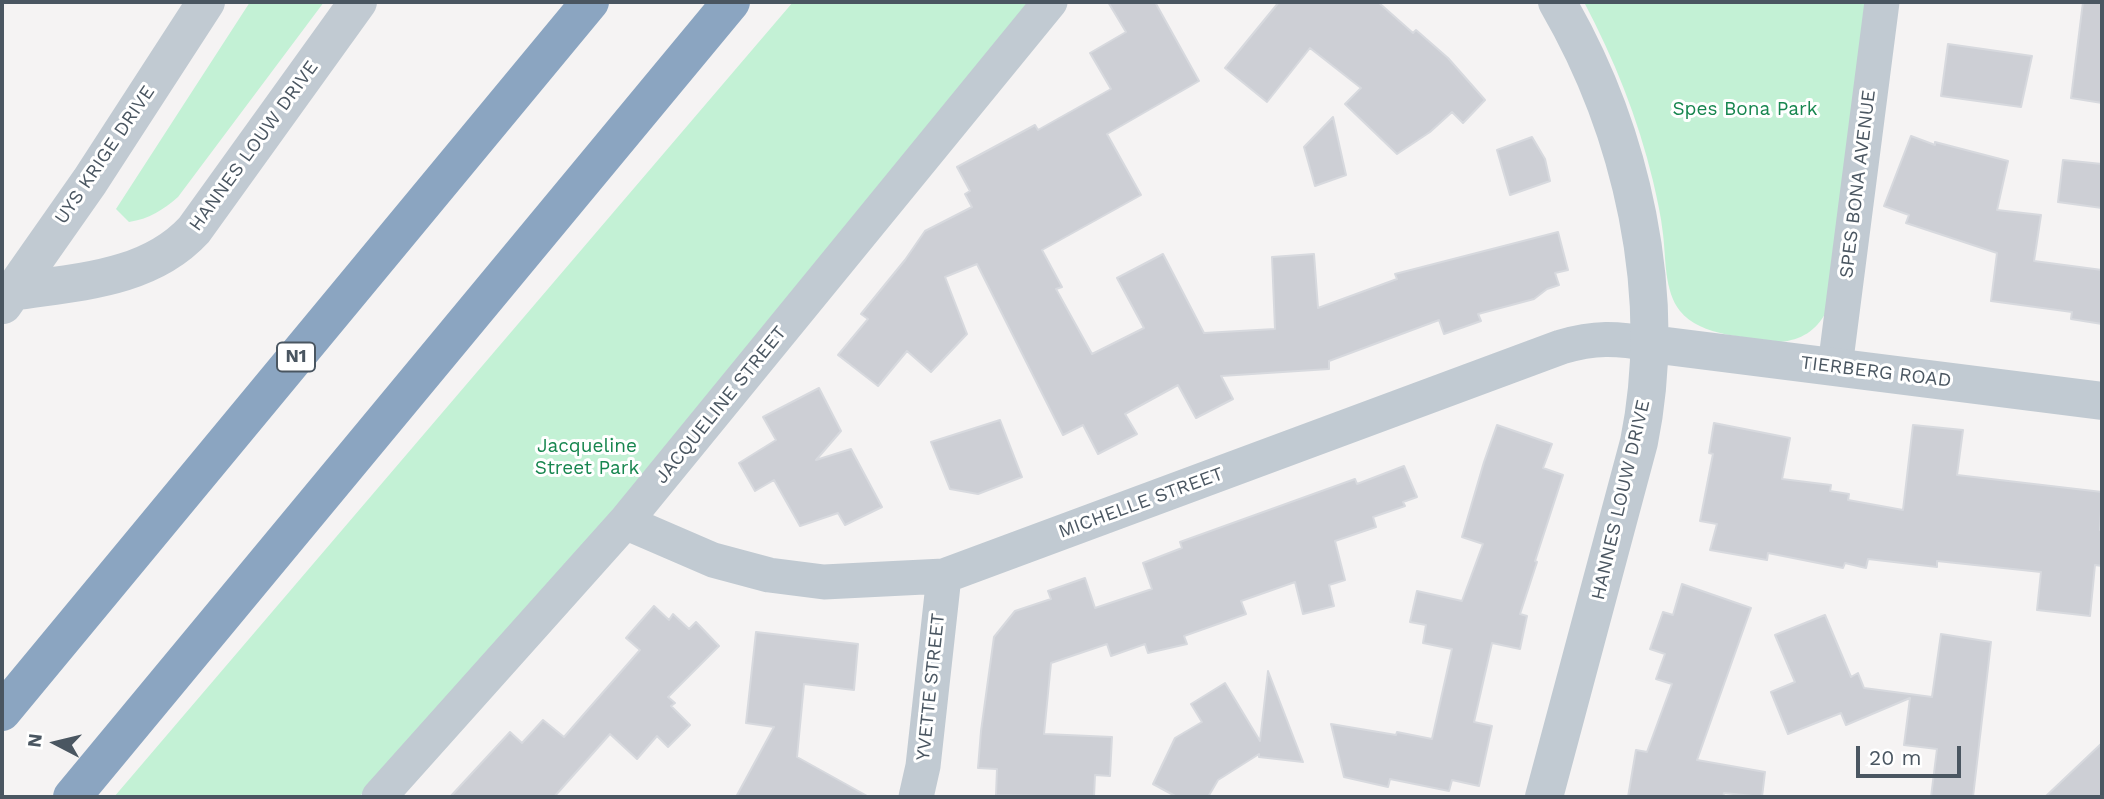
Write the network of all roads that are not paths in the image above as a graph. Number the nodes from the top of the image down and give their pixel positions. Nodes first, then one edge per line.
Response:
1 (206, 2) edge
2 (358, 2) edge
3 (590, 2) edge
4 (731, 2) edge
5 (1049, 2) edge
6 (1557, 2) edge
7 (1882, 2) edge
8 (45, 244) junction
9 (90, 280) junction
10 (7, 300) edge
11 (1651, 344) junction
12 (1835, 367) junction
13 (2102, 401) edge
14 (625, 523) junction
15 (944, 576) junction
16 (2, 712) edge
17 (72, 797) edge
18 (379, 797) edge
19 (916, 797) edge
20 (1545, 797) edge

1 - 8 street, UYS KRIGE DRIVE
2 - 9 street, HANNES LOUW DRIVE
3 - 16 highway, N1
4 - 17 highway
5 - 14 street, JACQUELINE STREET
6 - 11 street, HANNES LOUW DRIVE
7 - 12 street, SPES BONA AVENUE
8 - 9 street
8 - 10 street, UYS KRIGE DRIVE
9 - 10 street, HANNES LOUW DRIVE
11 - 12 street, TIERBERG ROAD
11 - 15 street, MICHELLE STREET
11 - 20 street, HANNES LOUW DRIVE
12 - 13 street, TIERBERG ROAD
14 - 15 street, MICHELLE STREET
14 - 18 street, JACQUELINE STREET
15 - 19 street, YVETTE STREET

